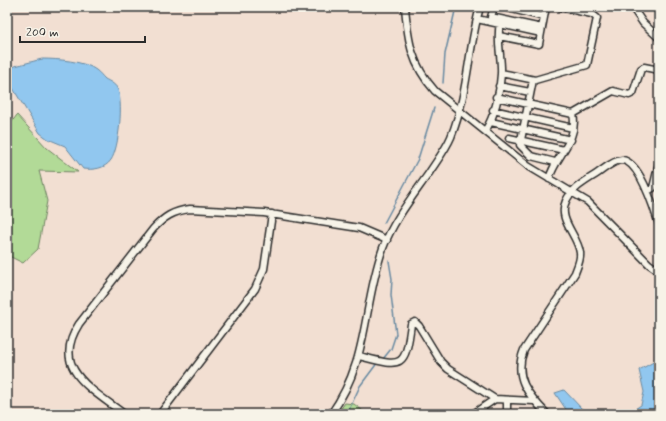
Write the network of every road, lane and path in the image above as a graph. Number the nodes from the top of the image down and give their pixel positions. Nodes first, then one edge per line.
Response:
1 (405, 7) edge
2 (480, 7) edge
3 (494, 7) edge
4 (504, 7) edge
5 (546, 7) edge
6 (560, 7) edge
7 (632, 7) edge
8 (575, 9) edge
9 (544, 17) junction
10 (477, 19) junction
11 (500, 23) junction
12 (542, 30) junction
13 (499, 36) junction
14 (659, 38) edge
15 (659, 70) edge
16 (501, 73) junction
17 (533, 80) junction
18 (499, 86) junction
19 (530, 92) junction
20 (496, 97) junction
21 (528, 104) junction
22 (493, 110) junction
23 (460, 112) junction
24 (573, 114) junction
25 (525, 117) junction
26 (491, 122) junction
27 (573, 128) junction
28 (523, 129) junction
29 (485, 131) junction
30 (509, 138) dead end
31 (571, 140) junction
32 (520, 141) junction
33 (564, 150) junction
34 (555, 162) junction
35 (659, 163) edge
36 (549, 179) junction
37 (648, 190) junction
38 (572, 192) junction
39 (272, 214) junction
40 (659, 224) edge
41 (387, 240) junction
42 (659, 271) edge
43 (359, 356) junction
44 (495, 399) junction
45 (506, 400) junction
46 (534, 401) junction
47 (124, 414) edge
48 (160, 414) edge
49 (331, 414) edge
50 (423, 414) edge
51 (448, 414) edge
52 (472, 414) edge
53 (507, 414) edge
54 (547, 414) edge

1 - 23 street
2 - 10 street
3 - 12 street
4 - 9 street
5 - 9 street
6 - 8 street
7 - 14 street
8 - 17 street
9 - 12 street
10 - 11 street
10 - 23 street
11 - 12 street
11 - 13 street
12 - 13 street
13 - 16 street
15 - 24 street
16 - 17 street
16 - 18 street
17 - 19 street
18 - 19 street
18 - 20 street
19 - 21 street
20 - 21 street
20 - 22 street
21 - 24 street
21 - 25 street
22 - 25 street
22 - 26 street
23 - 29 street
23 - 41 street
24 - 27 street
25 - 27 street
25 - 28 street
26 - 28 street
26 - 29 street
27 - 31 street
28 - 31 street
28 - 32 street
29 - 36 street
30 - 32 street
31 - 33 street
32 - 33 street
32 - 34 street
33 - 34 street
34 - 36 street
35 - 37 street
36 - 38 street
37 - 38 street
37 - 40 street
38 - 42 street
38 - 46 street
39 - 41 street
39 - 47 street
39 - 48 street
41 - 43 street
43 - 44 street
43 - 49 street
44 - 45 street
44 - 52 street
45 - 46 street
45 - 53 street
46 - 54 street
50 - 51 street

